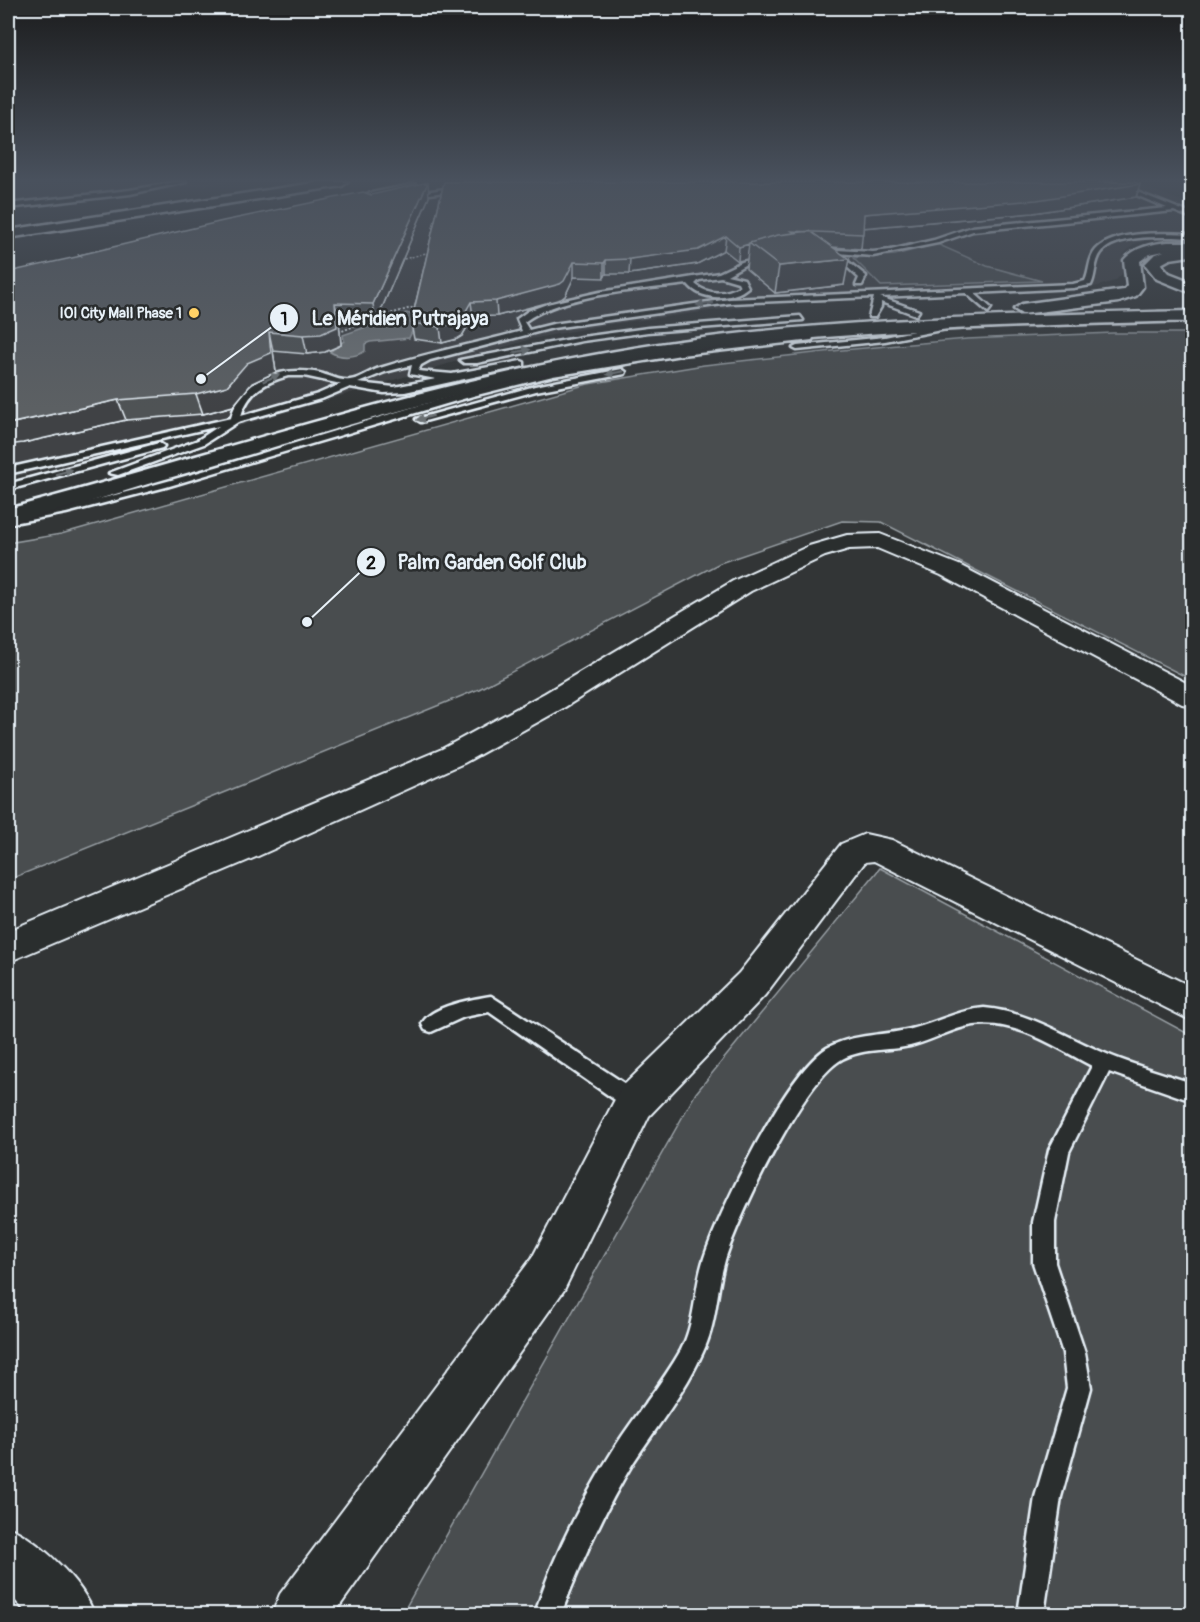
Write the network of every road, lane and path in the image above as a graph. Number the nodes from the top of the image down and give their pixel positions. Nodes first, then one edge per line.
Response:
1 (408, 258) edge
2 (764, 258) edge
3 (831, 258) edge
4 (1096, 258) edge
5 (1134, 258) edge
6 (1159, 258) edge
7 (836, 260) junction
8 (396, 261) edge
9 (836, 269) edge
10 (721, 275) junction
11 (850, 281) dead end
12 (859, 283) junction
13 (694, 286) junction
14 (1192, 288) edge
15 (968, 291) junction
16 (870, 295) junction
17 (616, 298) dead end
18 (724, 298) junction
19 (1192, 303) edge
20 (426, 304) edge
21 (988, 310) junction
22 (796, 313) junction
23 (362, 315) edge
24 (1025, 315) junction
25 (1192, 316) edge
26 (371, 320) junction
27 (376, 322) edge
28 (526, 331) junction
29 (332, 335) edge
30 (435, 355) junction
31 (464, 360) dead end
32 (521, 364) junction
33 (465, 374) junction
34 (351, 382) junction
35 (235, 420) junction
36 (158, 442) junction
37 (174, 452) junction
38 (8, 471) edge
39 (114, 473) junction
40 (8, 487) edge
41 (8, 500) edge
42 (8, 516) edge
43 (8, 521) edge
44 (1192, 698) edge
45 (8, 947) edge
46 (1192, 1005) edge
47 (431, 1023) dead end
48 (1104, 1062) junction
49 (1192, 1092) edge
50 (635, 1102) junction
51 (8, 1554) edge
52 (66, 1614) edge
53 (300, 1614) edge
54 (548, 1614) edge
55 (1031, 1614) edge

1 - 8 path
2 - 10 lane
3 - 7 lane
4 - 15 lane
5 - 24 main road
6 - 14 main road
7 - 9 lane
7 - 12 lane
10 - 13 lane
10 - 18 lane
11 - 12 lane
12 - 16 lane
13 - 17 lane
13 - 18 lane
13 - 28 lane
15 - 16 lane
15 - 21 lane
16 - 18 lane
18 -> 28 lane
19 - 24 main road
20 - 26 path
21 - 22 main road
21 - 24 main road
31 -> 22 lane
22 - 32 main road
23 - 26 path
24 - 25 main road
24 - 42 main road
24 -> 43 lane
26 - 27 path
26 - 29 path
28 - 30 lane
30 - 33 lane
30 - 34 lane
32 - 33 lane
32 - 39 main road
33 - 34 lane
34 - 35 lane
35 -> 34 lane
35 - 36 lane
35 - 37 lane
36 - 37 lane
36 - 38 lane
40 -> 36 lane
37 - 39 lane
39 - 41 main road
44 - 45 street
46 - 50 street
47 - 50 lane
48 - 49 lane
48 - 54 lane
48 - 55 lane
50 - 53 street
51 - 52 street

